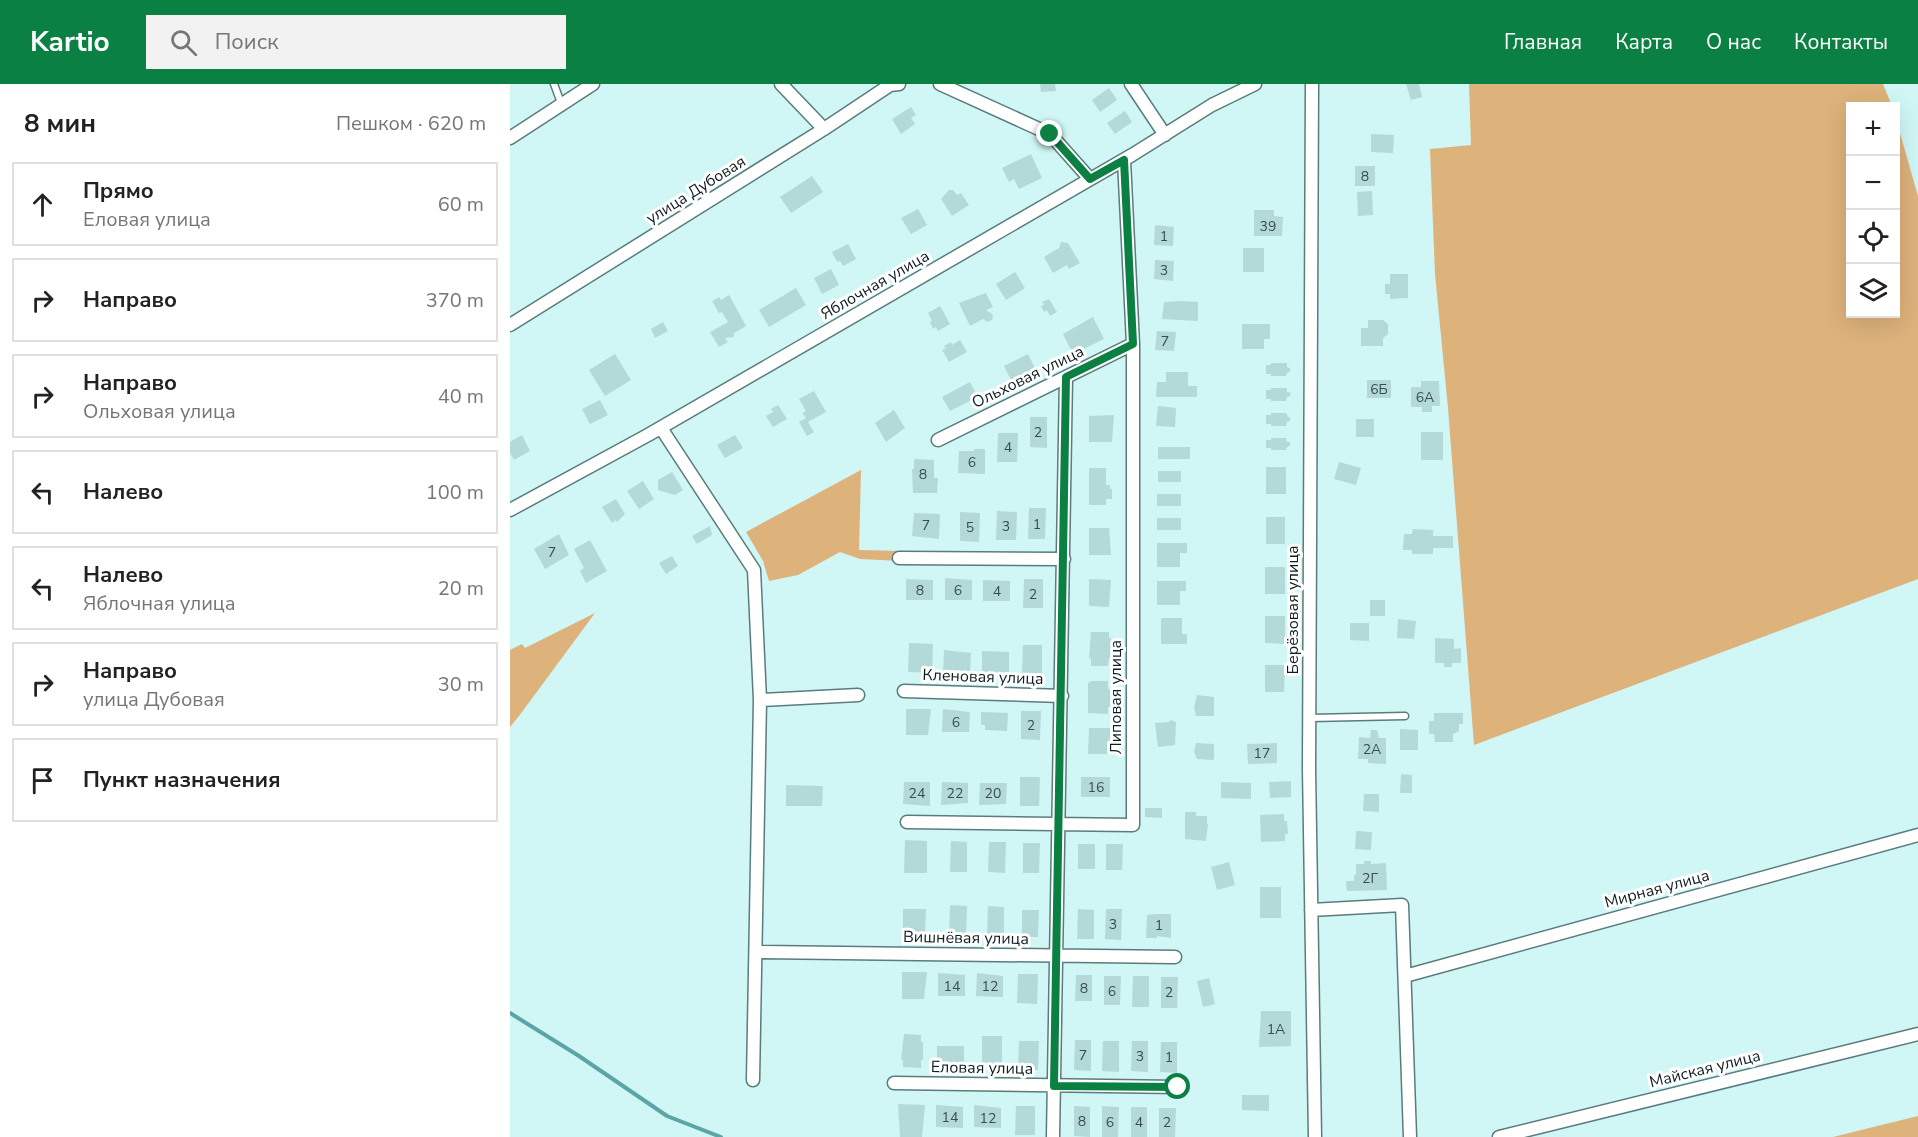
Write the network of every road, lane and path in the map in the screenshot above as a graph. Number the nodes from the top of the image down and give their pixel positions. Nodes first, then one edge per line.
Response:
1 (554, 84) edge
2 (593, 84) edge
3 (781, 84) edge
4 (899, 84) edge
5 (940, 84) edge
6 (1131, 84) edge
7 (1255, 84) edge
8 (1312, 84) edge
9 (561, 103) junction
10 (824, 129) junction
11 (1165, 135) junction
12 (510, 138) edge
13 (1124, 160) junction
14 (1090, 179) junction
15 (510, 325) edge
16 (1133, 344) junction
17 (1066, 377) junction
18 (661, 428) junction
19 (938, 440) dead end
20 (510, 510) edge
21 (899, 558) dead end
22 (1064, 559) junction
23 (904, 691) dead end
24 (858, 695) dead end
25 (1062, 696) junction
26 (760, 700) junction
27 (1405, 716) dead end
28 (1309, 718) junction
29 (907, 822) dead end
30 (1059, 825) junction
31 (1918, 835) edge
32 (1311, 910) junction
33 (756, 952) junction
34 (1057, 956) junction
35 (1175, 957) dead end
36 (1405, 976) junction
37 (1918, 1034) edge
38 (753, 1080) dead end
39 (894, 1083) dead end
40 (1054, 1086) junction
41 (1178, 1087) dead end
42 (1053, 1137) edge
43 (1315, 1137) edge
44 (1410, 1137) edge
45 (1499, 1137) edge

1 - 9 lane
2 - 9 street
3 - 10 street
4 - 10 street, улица Дубовая
5 - 14 street
6 - 11 street
7 - 11 street, Яблочная улица
8 - 28 street, Берёзовая улица
9 - 12 street
10 - 15 street, улица Дубовая
11 - 13 street, Яблочная улица
13 - 14 street, Яблочная улица
13 - 16 street
14 - 18 street, Яблочная улица
16 - 17 street, Ольховая улица
16 - 30 street, Липовая улица
17 - 19 street, Ольховая улица
17 - 22 street
18 - 20 street, Яблочная улица
18 - 26 street
21 - 22 street
22 - 25 street
23 - 25 street, Кленовая улица
24 - 26 street
25 - 30 street
26 - 33 street
27 - 28 lane
28 - 32 street, Берёзовая улица
29 - 30 street, Липовая улица
30 - 34 street
31 - 36 street, Мирная улица
32 - 36 street
32 - 43 street, Берёзовая улица
33 - 34 street, Вишнёвая улица
33 - 38 street
34 - 35 street, Вишнёвая улица
34 - 40 street
36 - 44 street
37 - 45 street, Майская улица
39 - 40 street, Еловая улица
40 - 41 street, Еловая улица
40 - 42 street

